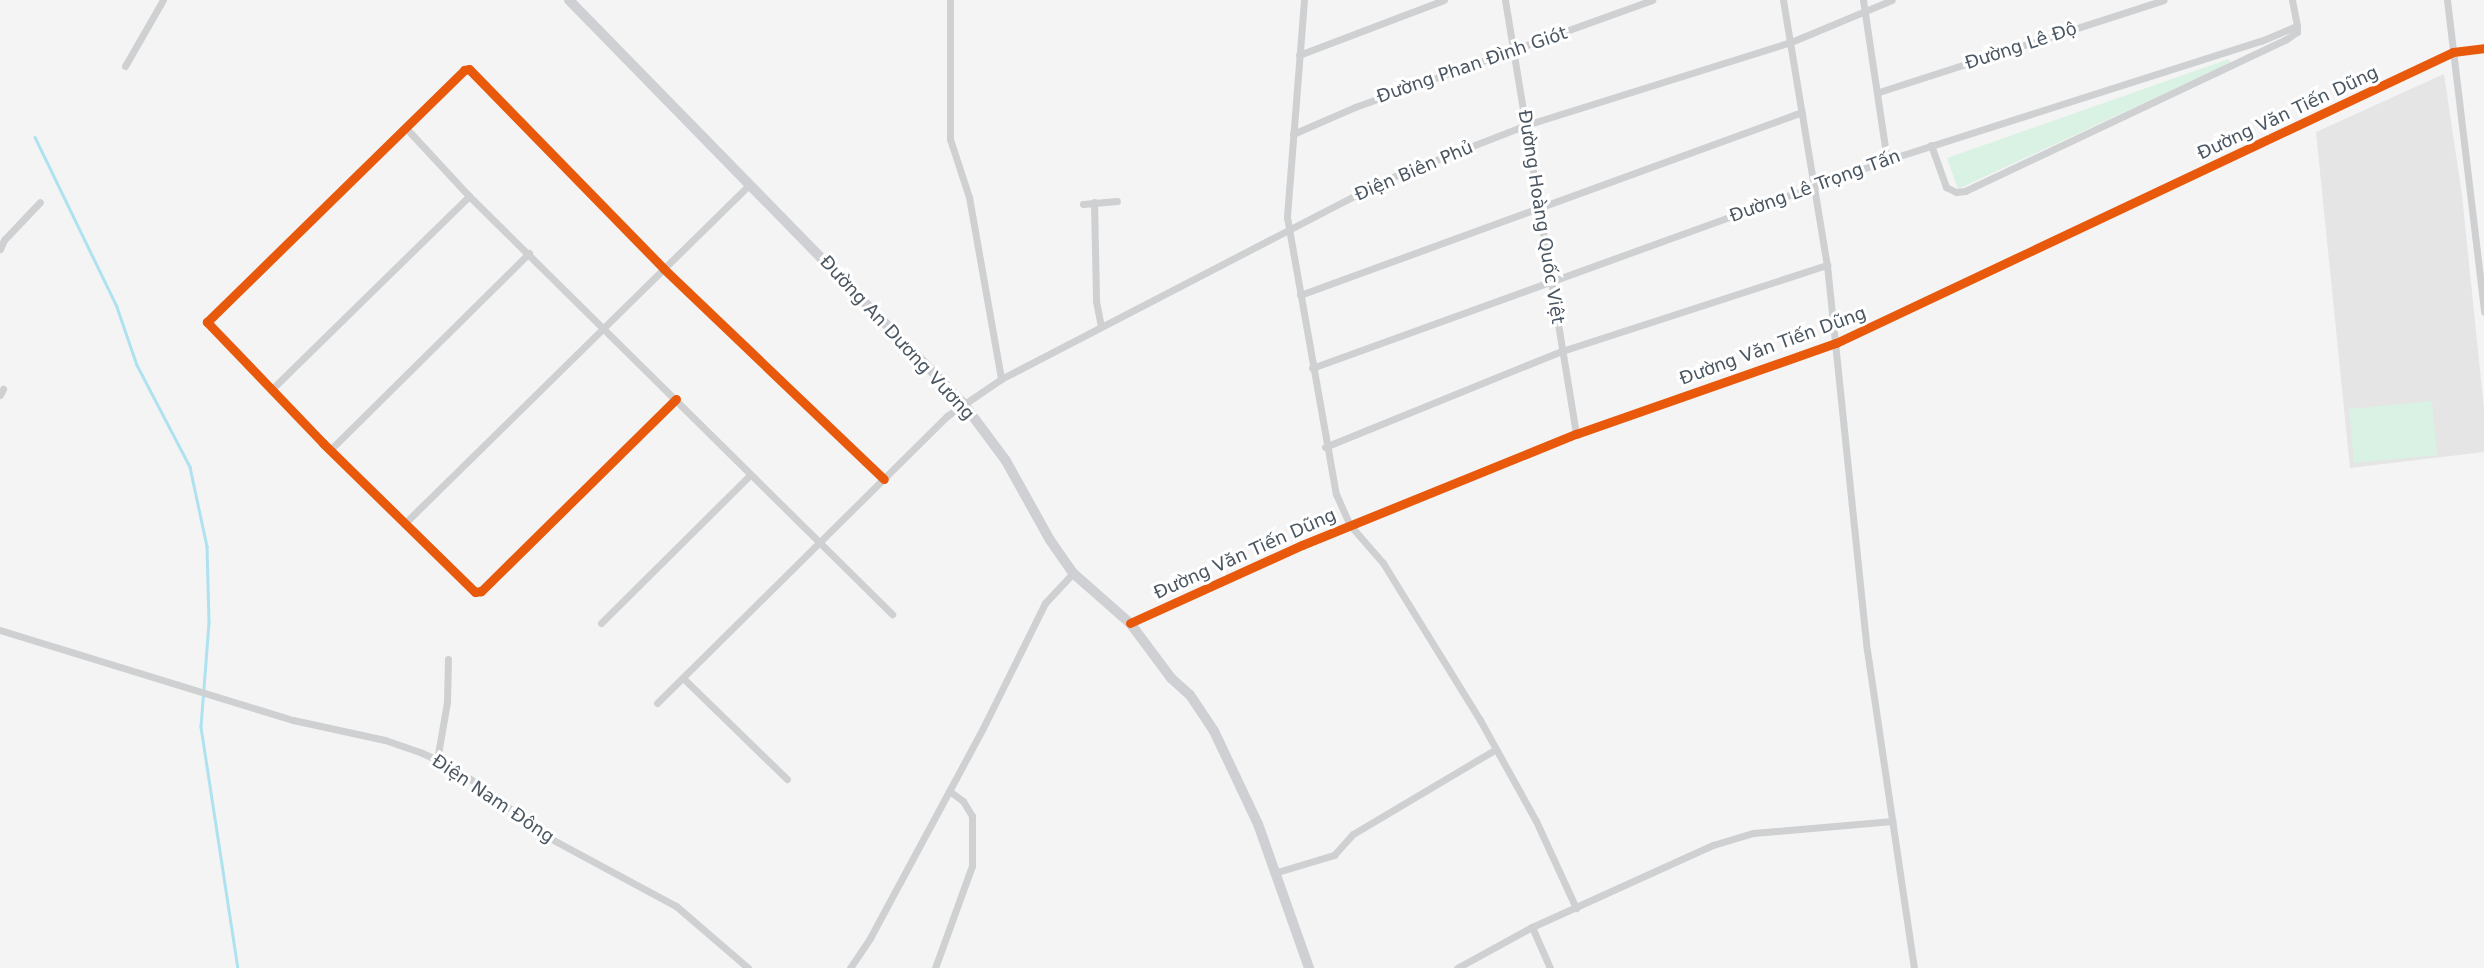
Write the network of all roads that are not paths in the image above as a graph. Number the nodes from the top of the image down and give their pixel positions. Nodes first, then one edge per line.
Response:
1 (163, 0) edge
2 (569, 0) edge
3 (950, 0) edge
4 (1304, 0) edge
5 (1444, 0) edge
6 (1505, 0) edge
7 (1652, 0) edge
8 (1783, 0) edge
9 (1863, 0) edge
10 (1892, 0) edge
11 (2164, 0) edge
12 (2292, 0) edge
13 (2447, 0) edge
14 (1864, 11) junction
15 (2297, 26) junction
16 (1791, 42) junction
17 (2484, 48) edge
18 (1514, 51) junction
19 (2453, 52) junction
20 (1298, 55) junction
21 (125, 66) dead end
22 (1879, 92) junction
23 (1802, 112) junction
24 (1526, 125) junction
25 (405, 127) junction
26 (1293, 134) junction
27 (1931, 145) junction
28 (1887, 160) junction
29 (750, 184) junction
30 (1814, 187) junction
31 (469, 196) junction
32 (1117, 201) dead end
33 (40, 202) dead end
34 (1094, 202) junction
35 (1083, 204) dead end
36 (1539, 209) junction
37 (1288, 231) junction
38 (0, 249) edge
39 (529, 253) junction
40 (1827, 265) junction
41 (664, 269) junction
42 (1551, 281) junction
43 (1300, 295) junction
44 (2484, 312) edge
45 (603, 326) junction
46 (1101, 327) junction
47 (1836, 343) junction
48 (1562, 351) junction
49 (1312, 368) junction
50 (1001, 379) junction
51 (272, 389) junction
52 (676, 399) junction
53 (963, 403) junction
54 (1576, 433) junction
55 (1325, 446) junction
56 (330, 450) junction
57 (750, 475) junction
58 (884, 479) junction
59 (404, 524) junction
60 (1350, 525) junction
61 (820, 542) junction
62 (1073, 573) junction
63 (892, 614) dead end
64 (601, 623) dead end
65 (1130, 623) junction
66 (0, 630) edge
67 (448, 659) dead end
68 (683, 678) junction
69 (657, 703) dead end
70 (1496, 749) junction
71 (437, 760) junction
72 (787, 779) dead end
73 (948, 792) junction
74 (1892, 821) junction
75 (1273, 873) junction
76 (1576, 908) junction
77 (1532, 927) junction
78 (748, 968) edge
79 (850, 968) edge
80 (935, 968) edge
81 (1309, 968) edge
82 (1457, 968) edge
83 (1550, 968) edge
84 (1914, 968) edge

1 - 21 street
2 - 29 main road, Đường An Dương Vương
3 - 50 street
4 - 20 street
5 - 20 street
6 - 18 street, Đường Hoàng Quốc Việt
7 - 18 street, Đường Phan Đình Giót
8 - 16 street
9 - 14 street
10 - 14 street, Điện Biên Phủ
11 - 22 street, Đường Lê Độ
12 - 15 street
13 - 19 street
14 - 16 street, Điện Biên Phủ
14 - 22 street
15 - 27 street, Đường Lê Trọng Tấn
15 - 27 street
16 - 23 street
16 - 24 street, Điện Biên Phủ
17 - 19 street, Đường Văn Tiến Dũng
18 - 24 street, Đường Hoàng Quốc Việt
18 - 26 street, Đường Phan Đình Giót
19 - 44 street
19 - 47 street, Đường Văn Tiến Dũng
20 - 26 street
22 - 28 street
23 - 30 street
23 - 36 street
24 - 36 street, Đường Hoàng Quốc Việt
24 - 37 street, Điện Biên Phủ
25 - 31 street
25 - 41 street
25 - 51 street
26 - 37 street
27 - 28 street, Đường Lê Trọng Tấn
28 - 30 street, Đường Lê Trọng Tấn
29 - 41 street
29 - 53 main road, Đường An Dương Vương
30 - 40 street
30 - 42 street, Đường Lê Trọng Tấn
31 - 39 street
31 - 51 street
32 - 34 street
33 - 38 street
34 - 35 street
34 - 46 street
36 - 42 street, Đường Hoàng Quốc Việt
36 - 43 street
37 - 43 street
37 - 46 street, Điện Biên Phủ
39 - 45 street
39 - 56 street
40 - 47 street
40 - 48 street
41 - 45 street
41 - 58 street
42 - 48 street, Đường Hoàng Quốc Việt
42 - 49 street, Đường Lê Trọng Tấn
43 - 49 street
45 - 52 street
45 - 59 street
46 - 50 street, Điện Biên Phủ
47 - 54 street, Đường Văn Tiến Dũng
47 - 74 street
48 - 54 street, Đường Hoàng Quốc Việt
48 - 55 street
49 - 55 street
50 - 53 street, Điện Biên Phủ
51 - 56 street
52 - 57 street
52 - 59 street
53 - 58 street, Điện Biên Phủ
53 - 62 main road, Đường An Dương Vương
54 - 60 street, Đường Văn Tiến Dũng
55 - 60 street
56 - 59 street
57 - 61 street
57 - 64 street
58 - 61 street, Điện Biên Phủ
60 - 65 street, Đường Văn Tiến Dũng
60 - 70 street
61 - 63 street
61 - 68 street, Điện Biên Phủ
62 - 65 main road, Đường An Dương Vương
62 - 73 street
65 - 75 main road, Đường An Dương Vương
66 - 71 street, Điện Nam Đông
67 - 71 street
68 - 69 street, Điện Biên Phủ
68 - 72 street
70 - 75 street
70 - 76 street
71 - 78 street, Điện Nam Đông
73 - 79 street
73 - 80 street
74 - 76 street
74 - 84 street
75 - 81 main road, Đường An Dương Vương
76 - 77 street
77 - 82 street
77 - 83 street

